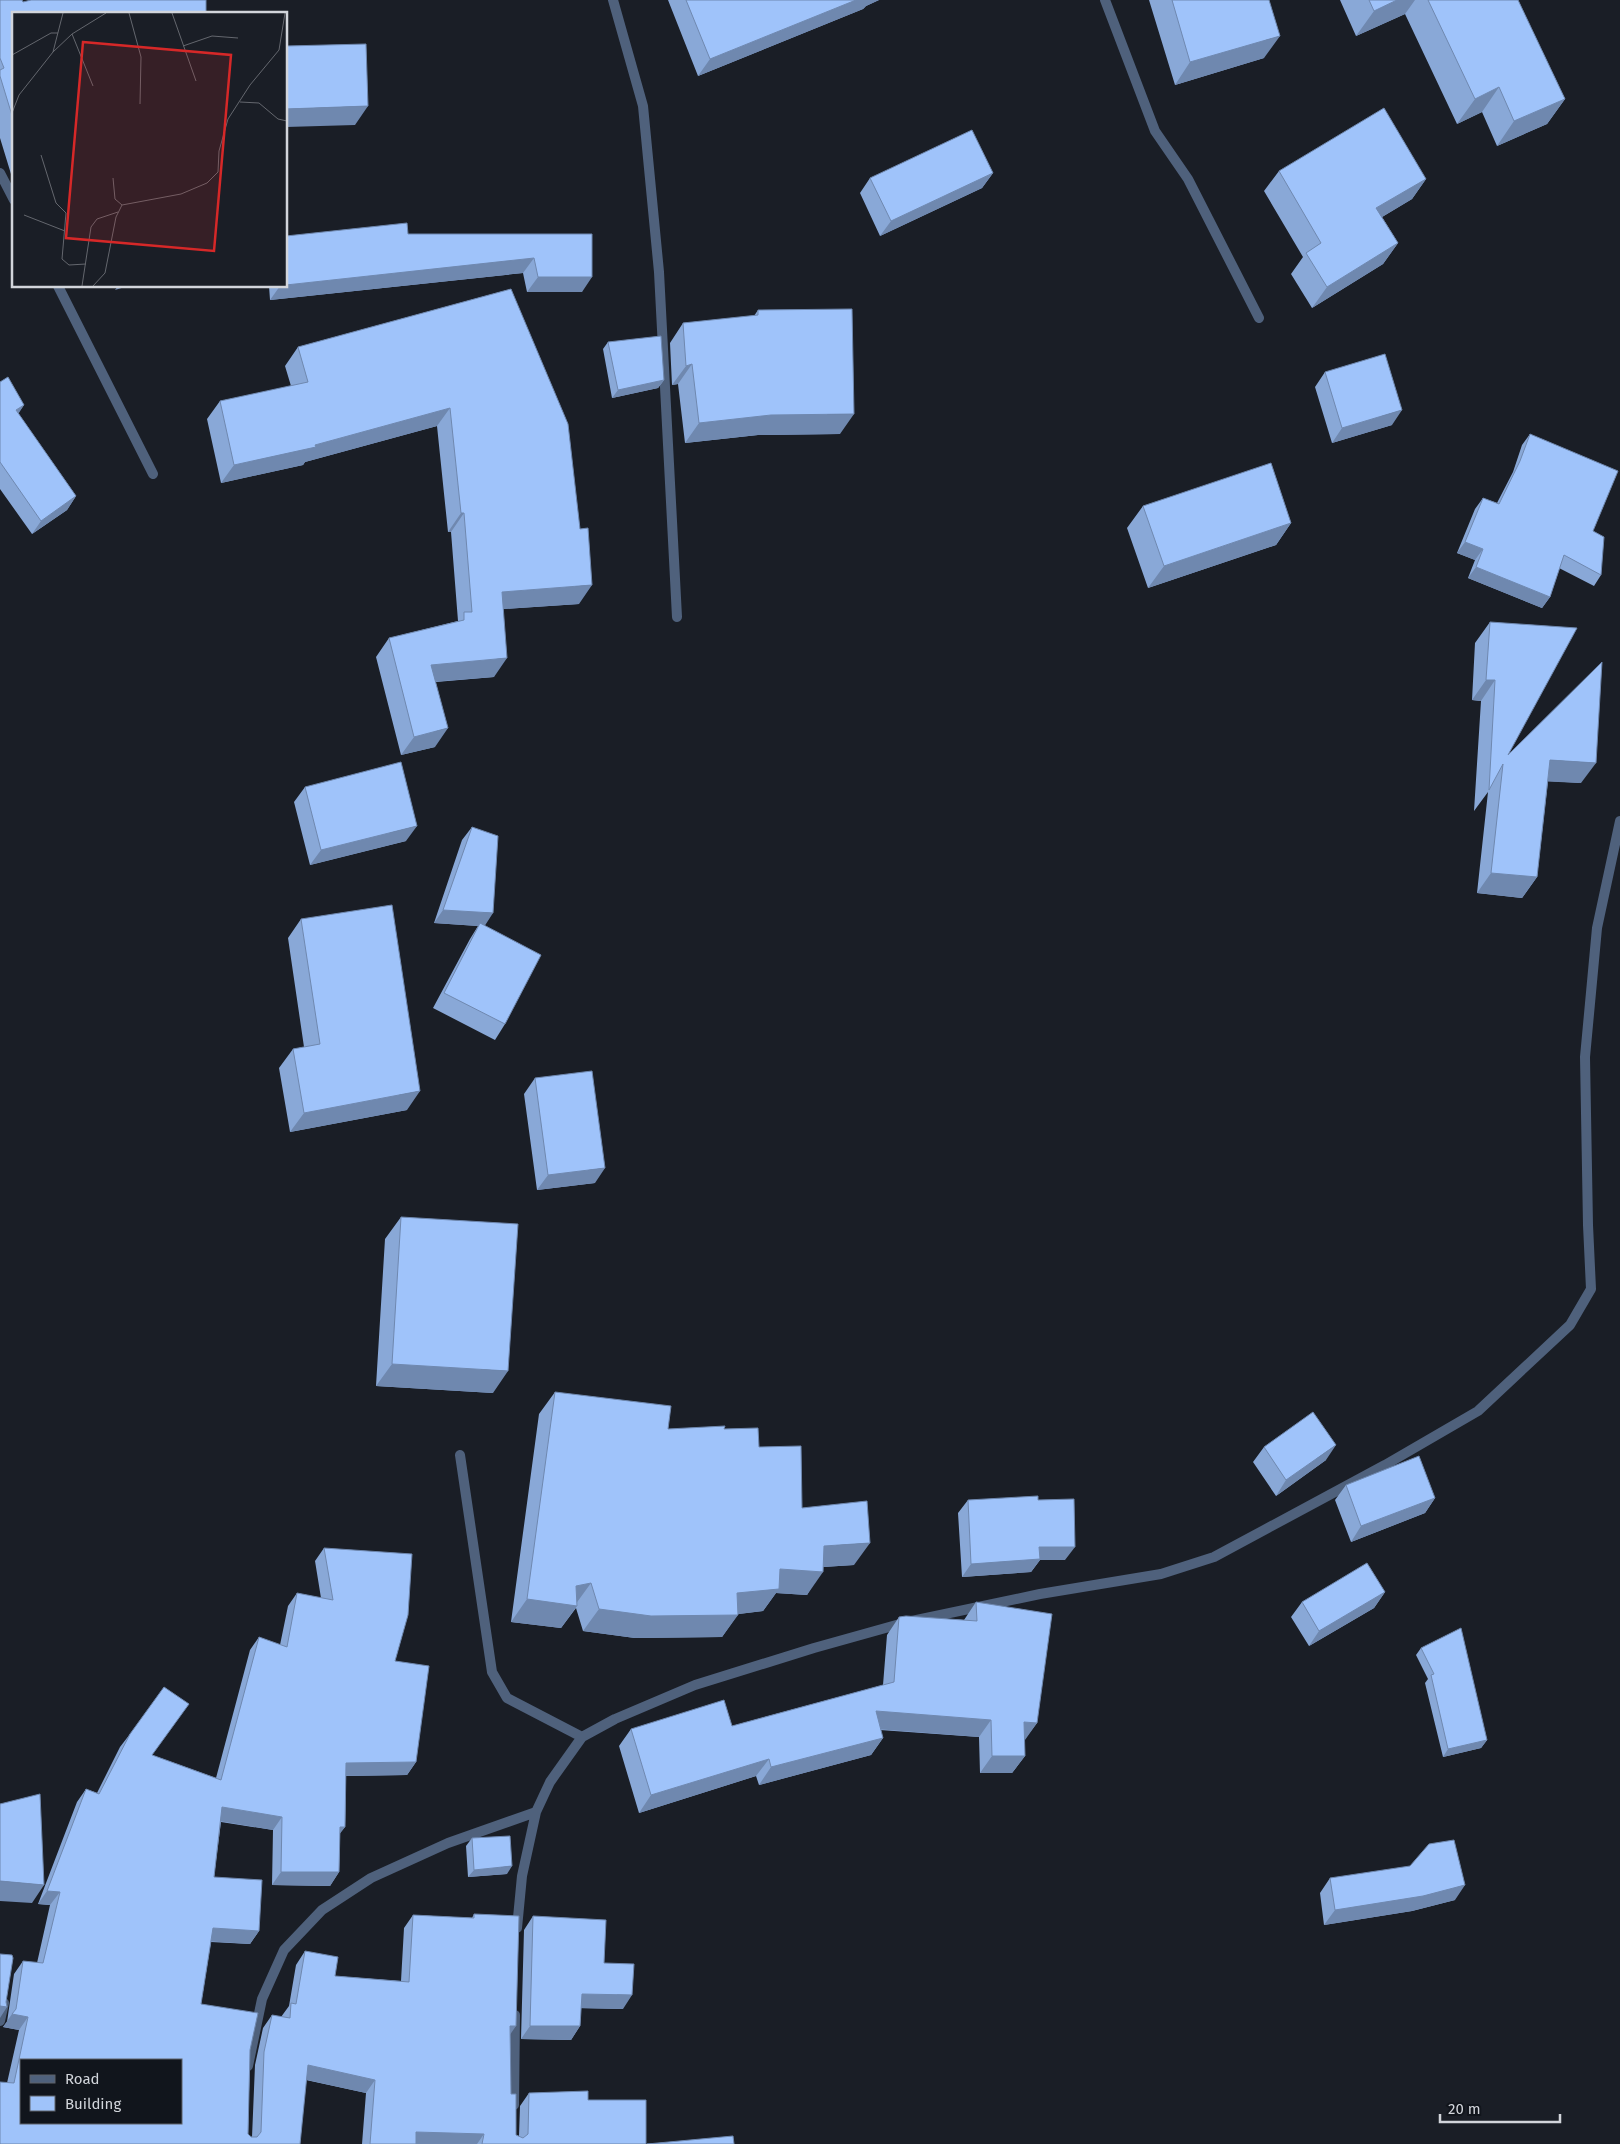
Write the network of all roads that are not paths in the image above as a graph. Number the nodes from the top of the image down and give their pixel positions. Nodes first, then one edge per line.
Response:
1 (613, 0) edge
2 (1105, 0) edge
3 (0, 173) edge
4 (12, 196) edge
5 (59, 288) edge
6 (1259, 318) dead end
7 (153, 474) dead end
8 (677, 617) dead end
9 (1620, 821) edge
10 (460, 1455) dead end
11 (582, 1737) junction
12 (536, 1812) junction
13 (516, 1938) edge
14 (4, 1996) edge
15 (515, 2006) edge
16 (0, 2022) edge
17 (248, 2073) edge
18 (514, 2114) edge

1 - 8 street
2 - 6 street
3 - 4 street
5 - 7 street
9 - 11 street
10 - 11 street
11 - 12 street
12 - 13 street
12 - 17 street
14 - 16 street
15 - 18 street

